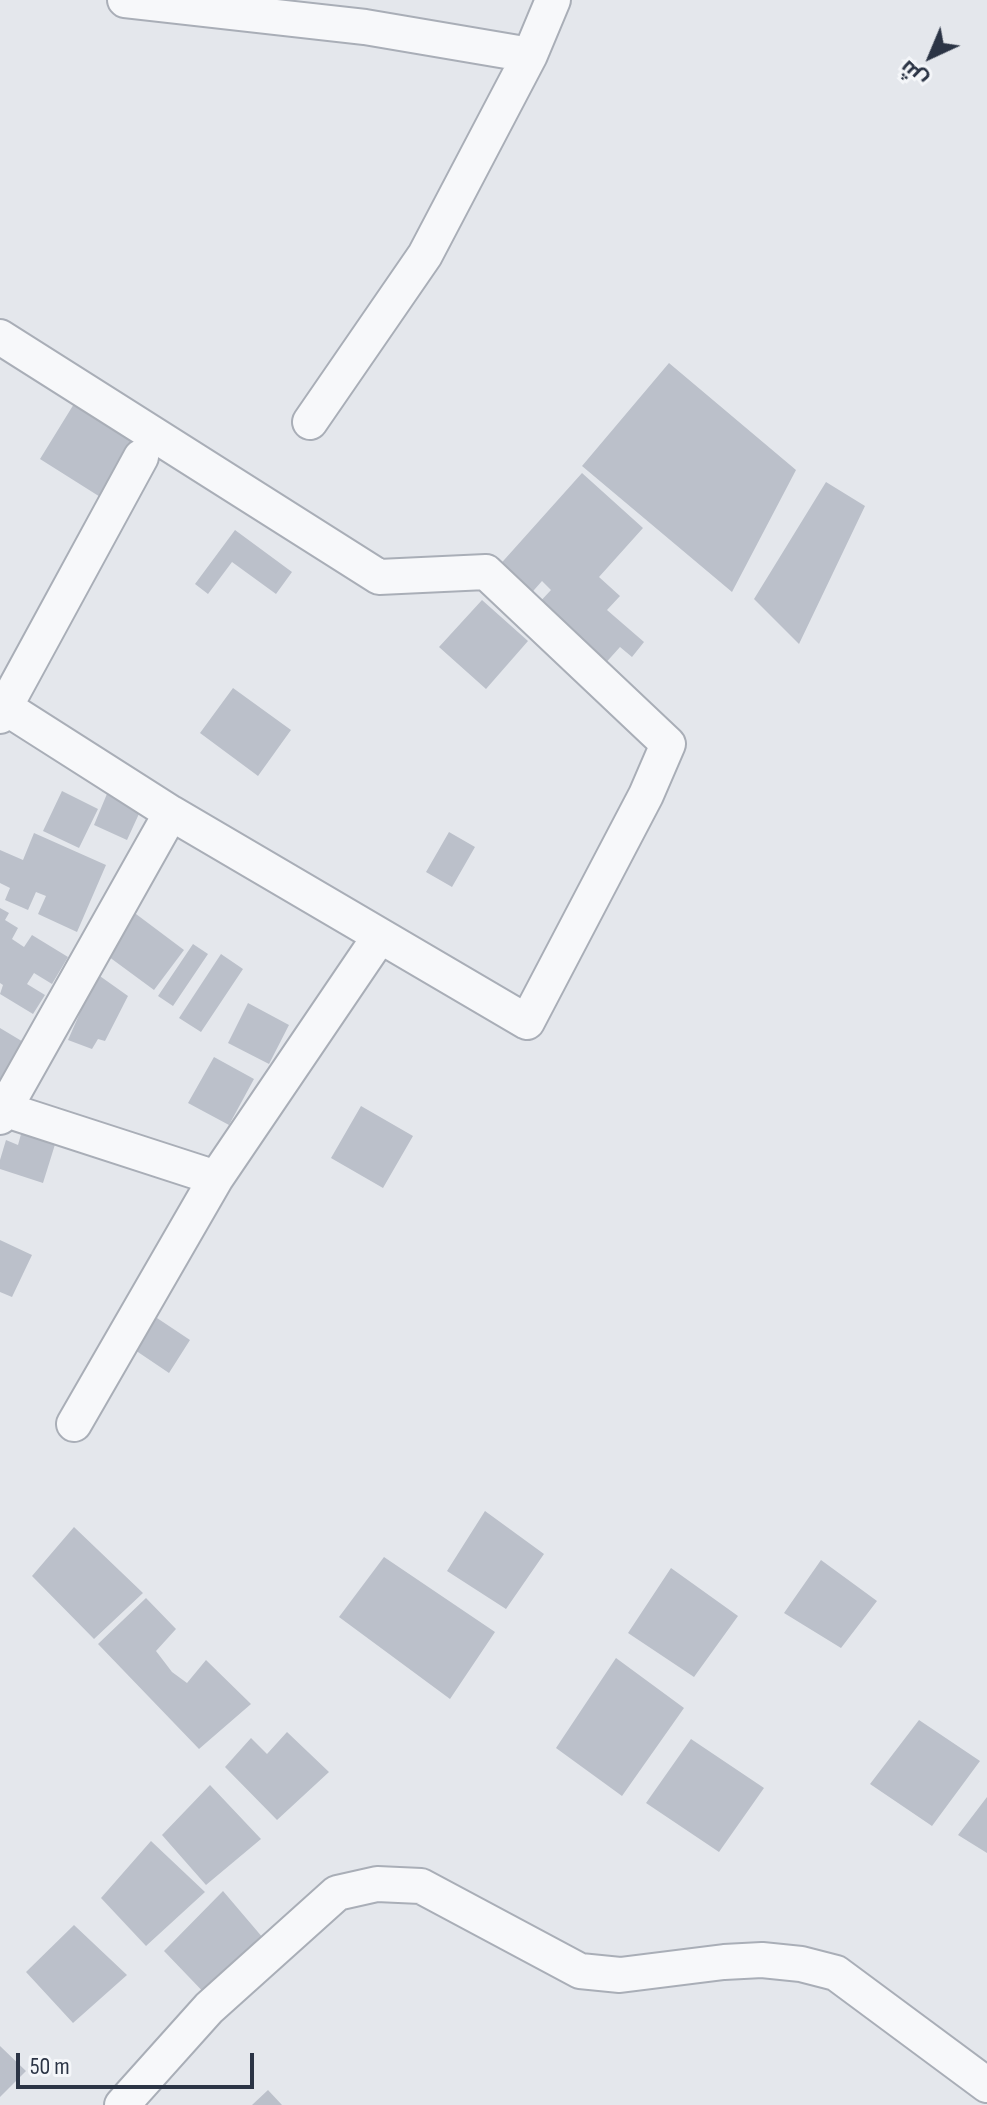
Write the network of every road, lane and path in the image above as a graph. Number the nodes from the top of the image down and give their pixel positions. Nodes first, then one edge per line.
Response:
1 (125, 0) edge
2 (553, 0) edge
3 (530, 55) junction
4 (0, 337) edge
5 (310, 422) dead end
6 (141, 457) dead end
7 (2, 709) edge
8 (171, 813) junction
9 (380, 936) junction
10 (1, 1111) edge
11 (216, 1178) junction
12 (74, 1424) dead end
13 (987, 2085) edge
14 (122, 2105) edge

1 - 3 street
2 - 3 street
3 - 5 street
4 - 9 street
6 - 7 street
7 - 8 street
8 - 9 street
8 - 10 street
9 - 11 street
10 - 11 street
11 - 12 street
13 - 14 street

